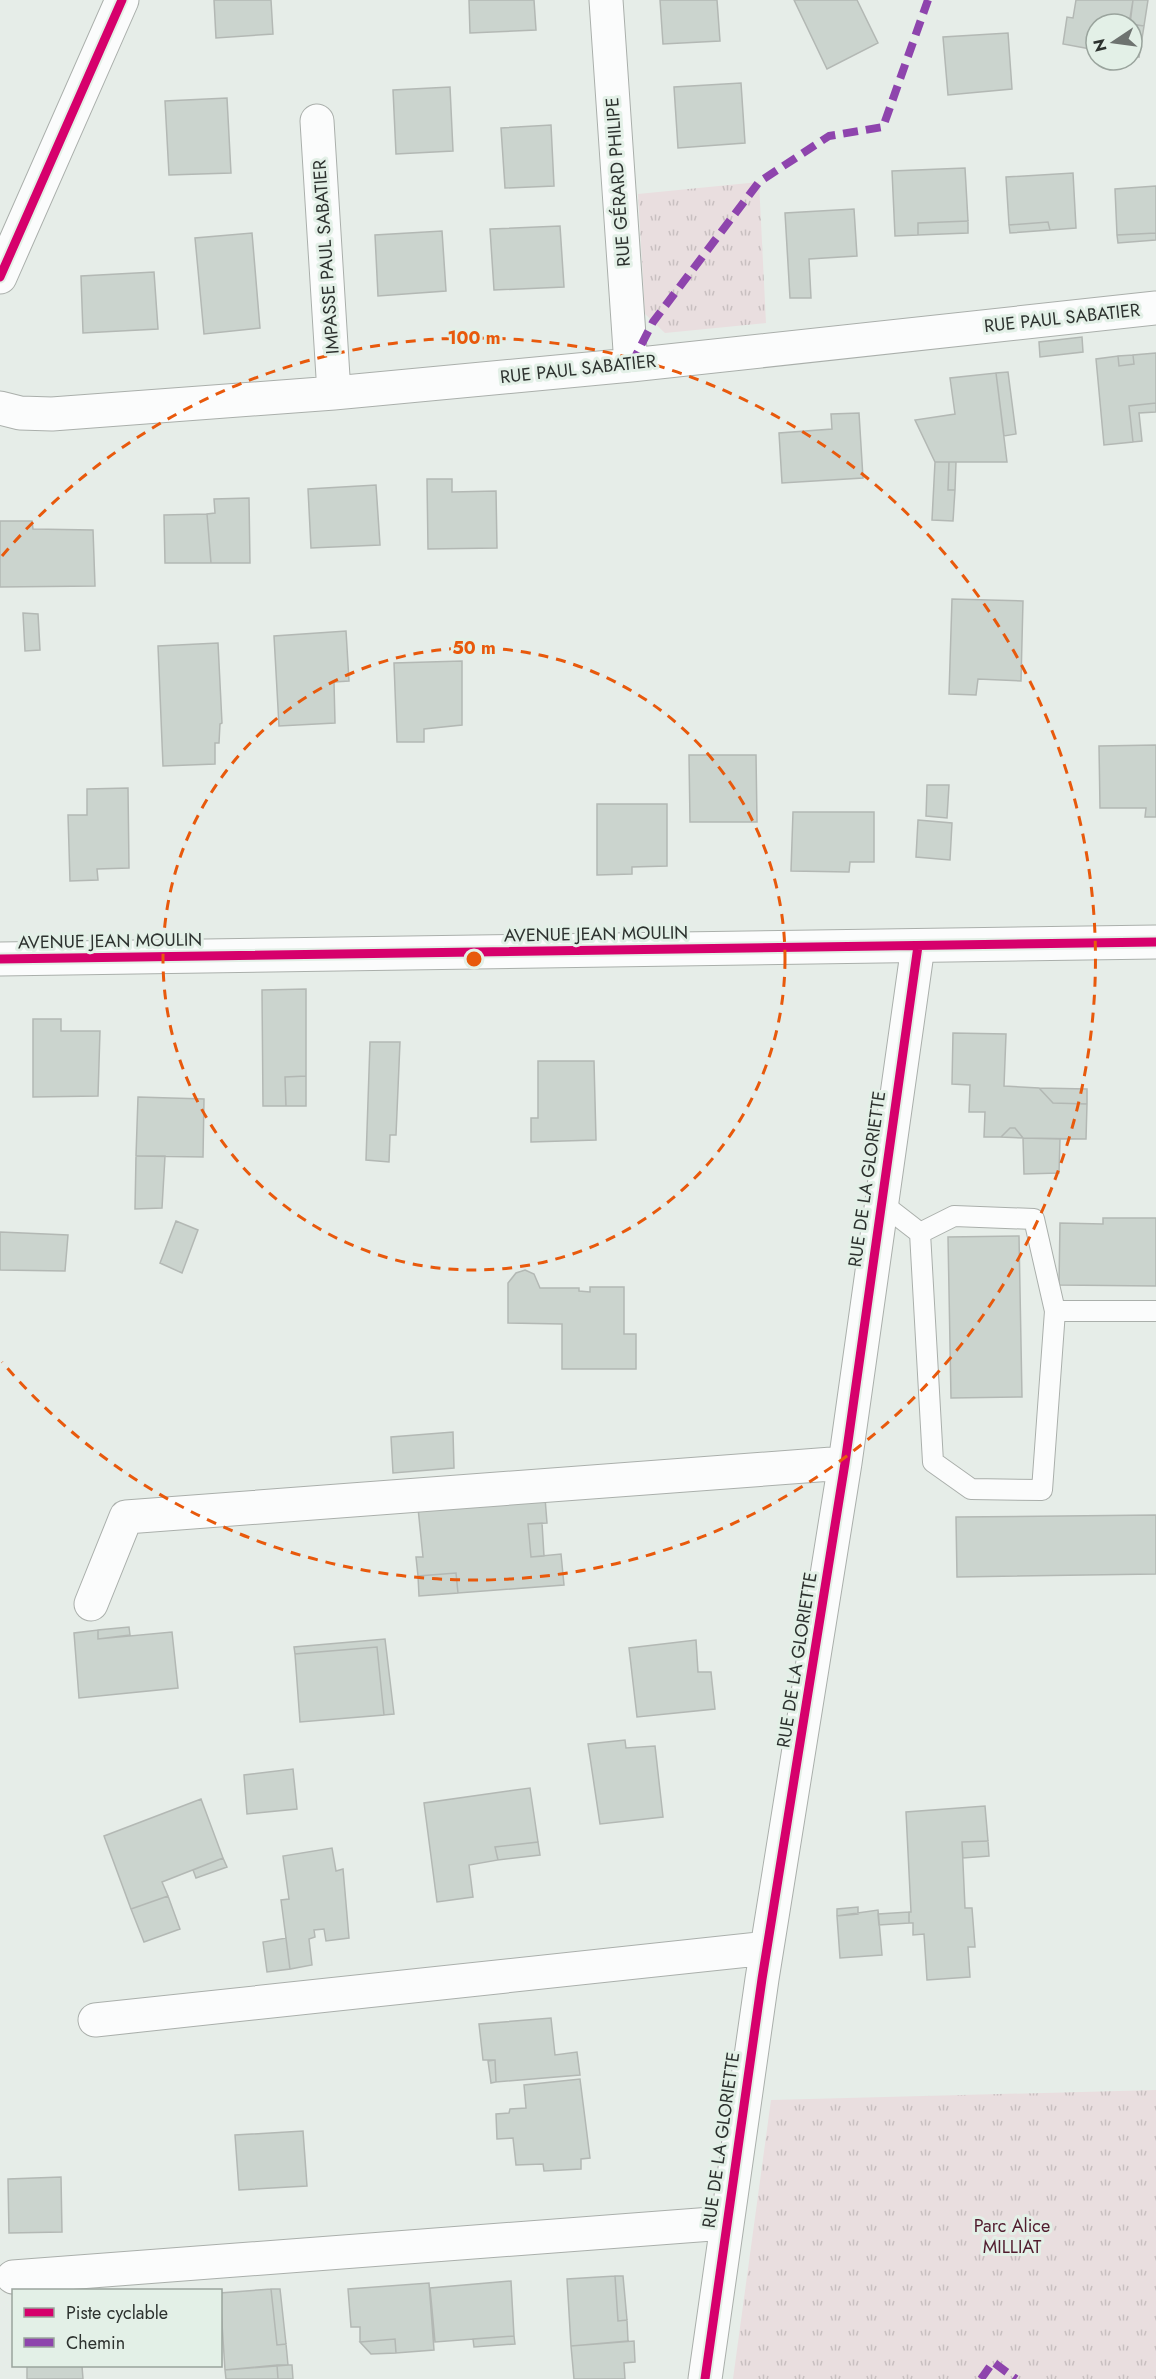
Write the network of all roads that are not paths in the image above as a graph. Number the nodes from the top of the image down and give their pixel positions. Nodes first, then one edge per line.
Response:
1 (122, 0) edge
2 (606, 0) edge
3 (316, 122) dead end
4 (0, 278) edge
5 (1156, 308) edge
6 (631, 365) junction
7 (334, 393) junction
8 (0, 408) edge
9 (1156, 942) edge
10 (918, 946) junction
11 (0, 959) edge
12 (880, 1202) junction
13 (920, 1233) junction
14 (1055, 1311) junction
15 (1156, 1311) edge
16 (845, 1463) junction
17 (91, 1604) dead end
18 (767, 1948) junction
19 (95, 2020) dead end
20 (725, 2223) junction
21 (13, 2277) dead end
22 (705, 2379) edge

1 - 4 street
2 - 6 street, RUE GÉRARD PHILIPE
3 - 7 street, IMPASSE PAUL SABATIER
5 - 6 street, RUE PAUL SABATIER
6 - 7 street, RUE PAUL SABATIER
7 - 8 street, RUE PAUL SABATIER
9 - 10 street, AVENUE JEAN MOULIN
10 - 11 street, AVENUE JEAN MOULIN
10 - 12 street, RUE DE LA GLORIETTE
12 - 13 lane
12 - 16 street, RUE DE LA GLORIETTE
13 - 14 lane
13 - 14 lane
14 - 15 lane
16 - 17 street
16 - 18 street, RUE DE LA GLORIETTE
18 - 19 street
18 - 20 street, RUE DE LA GLORIETTE
20 - 21 street
20 - 22 street, RUE DE LA GLORIETTE

